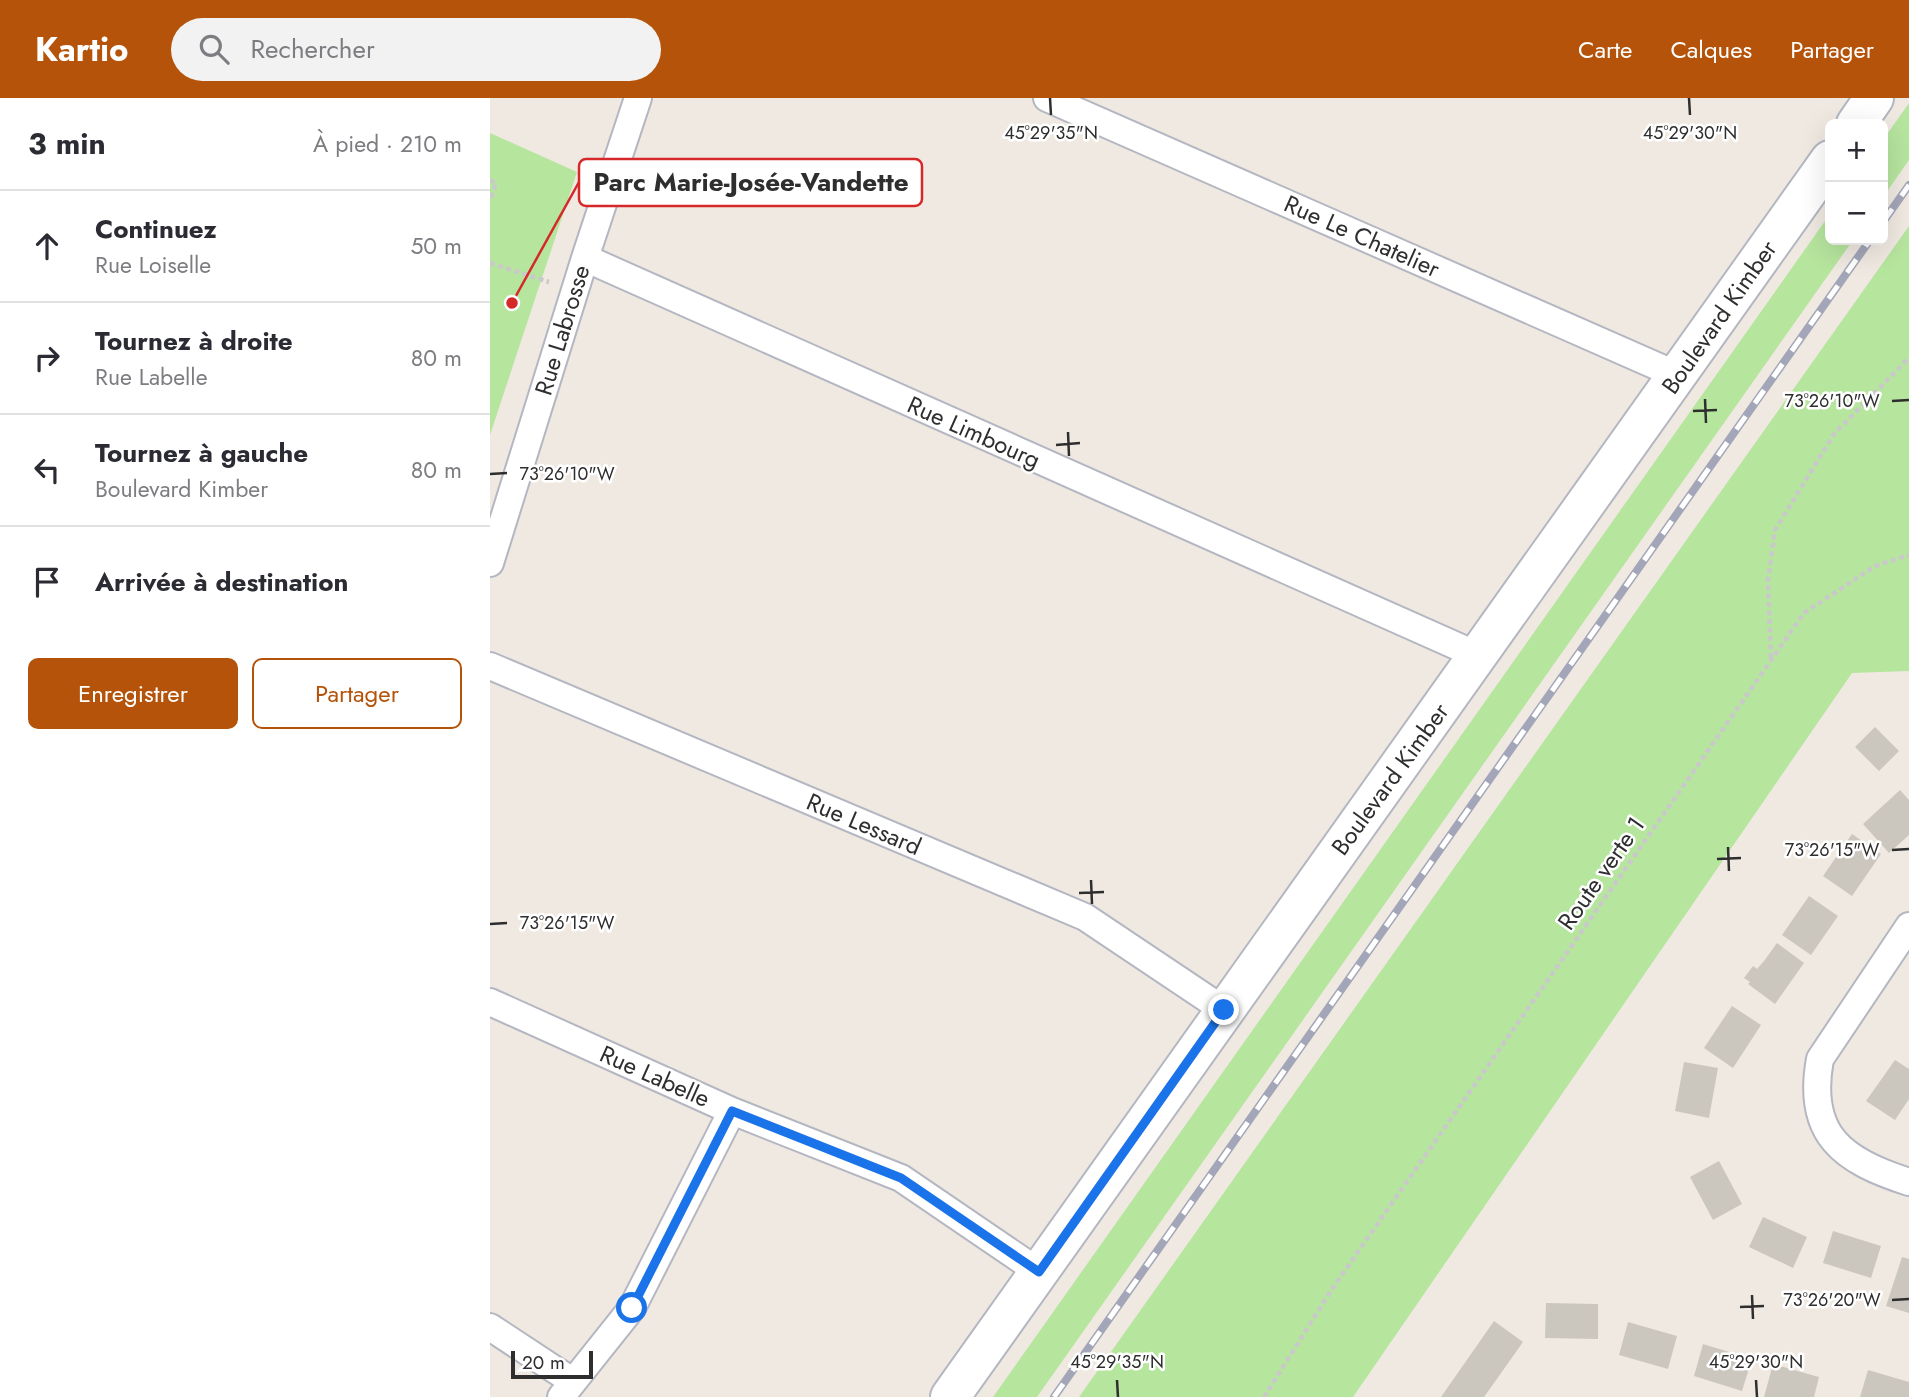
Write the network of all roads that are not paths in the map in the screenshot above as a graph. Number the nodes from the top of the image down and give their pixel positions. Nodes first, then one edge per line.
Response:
1 (638, 98) edge
2 (1047, 98) edge
3 (1874, 98) edge
4 (1859, 119) edge
5 (1825, 167) edge
6 (584, 258) junction
7 (1677, 375) junction
8 (490, 563) edge
9 (1479, 656) junction
10 (490, 666) edge
11 (1909, 926) edge
12 (490, 1002) edge
13 (1224, 1010) junction
14 (732, 1111) junction
15 (1909, 1182) edge
16 (1039, 1272) junction
17 (490, 1328) edge
18 (566, 1389) edge
19 (950, 1397) edge

1 - 6 street, Rue Labrosse
2 - 7 street, Rue Le Chatelier
3 - 4 street
5 - 7 street, Boulevard Kimber
6 - 8 street, Rue Labrosse
6 - 9 street, Rue Limbourg
7 - 9 street, Boulevard Kimber
9 - 13 street, Boulevard Kimber
10 - 13 street, Rue Lessard
11 - 15 street
12 - 14 street, Rue Labelle
13 - 16 street, Boulevard Kimber
14 - 16 street, Rue Labelle
14 - 18 street
16 - 19 street, Boulevard Kimber
17 - 18 street

